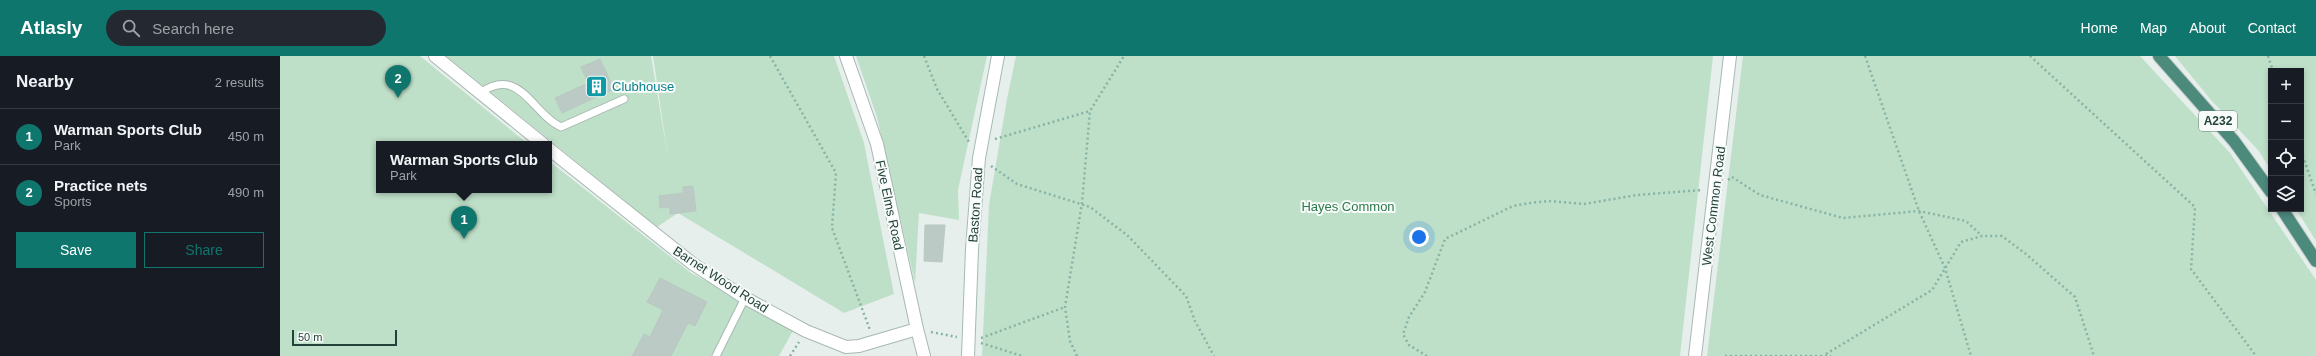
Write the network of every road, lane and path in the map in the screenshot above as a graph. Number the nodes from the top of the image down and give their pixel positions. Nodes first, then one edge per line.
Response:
1 (435, 56) edge
2 (770, 56) edge
3 (846, 56) edge
4 (924, 56) edge
5 (998, 56) edge
6 (1124, 56) edge
7 (1730, 56) edge
8 (1865, 56) edge
9 (2030, 56) edge
10 (2159, 56) edge
11 (2268, 56) edge
12 (2273, 68) edge
13 (480, 93) junction
14 (624, 98) dead end
15 (1090, 111) junction
16 (539, 141) edge
17 (982, 143) junction
18 (552, 151) edge
19 (979, 158) junction
20 (2304, 160) edge
21 (2268, 188) edge
22 (1716, 189) junction
23 (2316, 194) edge
24 (1082, 203) junction
25 (1919, 211) junction
26 (2284, 212) edge
27 (1982, 236) junction
28 (2316, 260) edge
29 (1945, 268) junction
30 (745, 298) junction
31 (1065, 307) junction
32 (917, 329) junction
33 (806, 332) junction
34 (975, 340) dead end
35 (874, 342) junction
36 (992, 348) dead end
37 (860, 351) edge
38 (1826, 354) junction
39 (716, 356) edge
40 (790, 356) edge
41 (924, 356) edge
42 (968, 356) edge
43 (1022, 356) edge
44 (1076, 356) edge
45 (1214, 356) edge
46 (1427, 356) edge
47 (1695, 356) edge
48 (1725, 356) edge
49 (1831, 356) edge
50 (1970, 356) edge
51 (2094, 356) edge
52 (2256, 356) edge

1 - 13 street
2 - 35 path
3 - 32 street, Five Elms Road
4 - 19 path
5 - 17 street, Baston Road
6 - 15 path
7 - 22 street, West Common Road
8 - 25 path
9 - 52 path
10 - 21 highway, A232
11 - 12 path
13 - 14 lane
13 - 16 street
15 - 17 path
15 - 24 path
17 - 19 street, Baston Road
18 - 30 street, Barnet Wood Road
19 - 24 path
19 - 42 street, Baston Road
20 - 23 path
22 - 25 path
22 - 46 path
22 - 47 street, West Common Road
24 - 31 path
24 - 45 path
25 - 27 path
25 - 29 path
26 - 28 highway
27 - 29 path
27 - 51 path
29 - 38 path
29 - 50 path
30 - 33 street, Barnet Wood Road
30 - 39 lane
31 - 34 path
31 - 44 path
32 - 35 street, Barnet Wood Road
32 - 41 street, Five Elms Road
33 - 37 street, Barnet Wood Road
33 - 40 path
35 - 37 street, Barnet Wood Road
36 - 43 path
38 - 48 path
38 - 49 path

